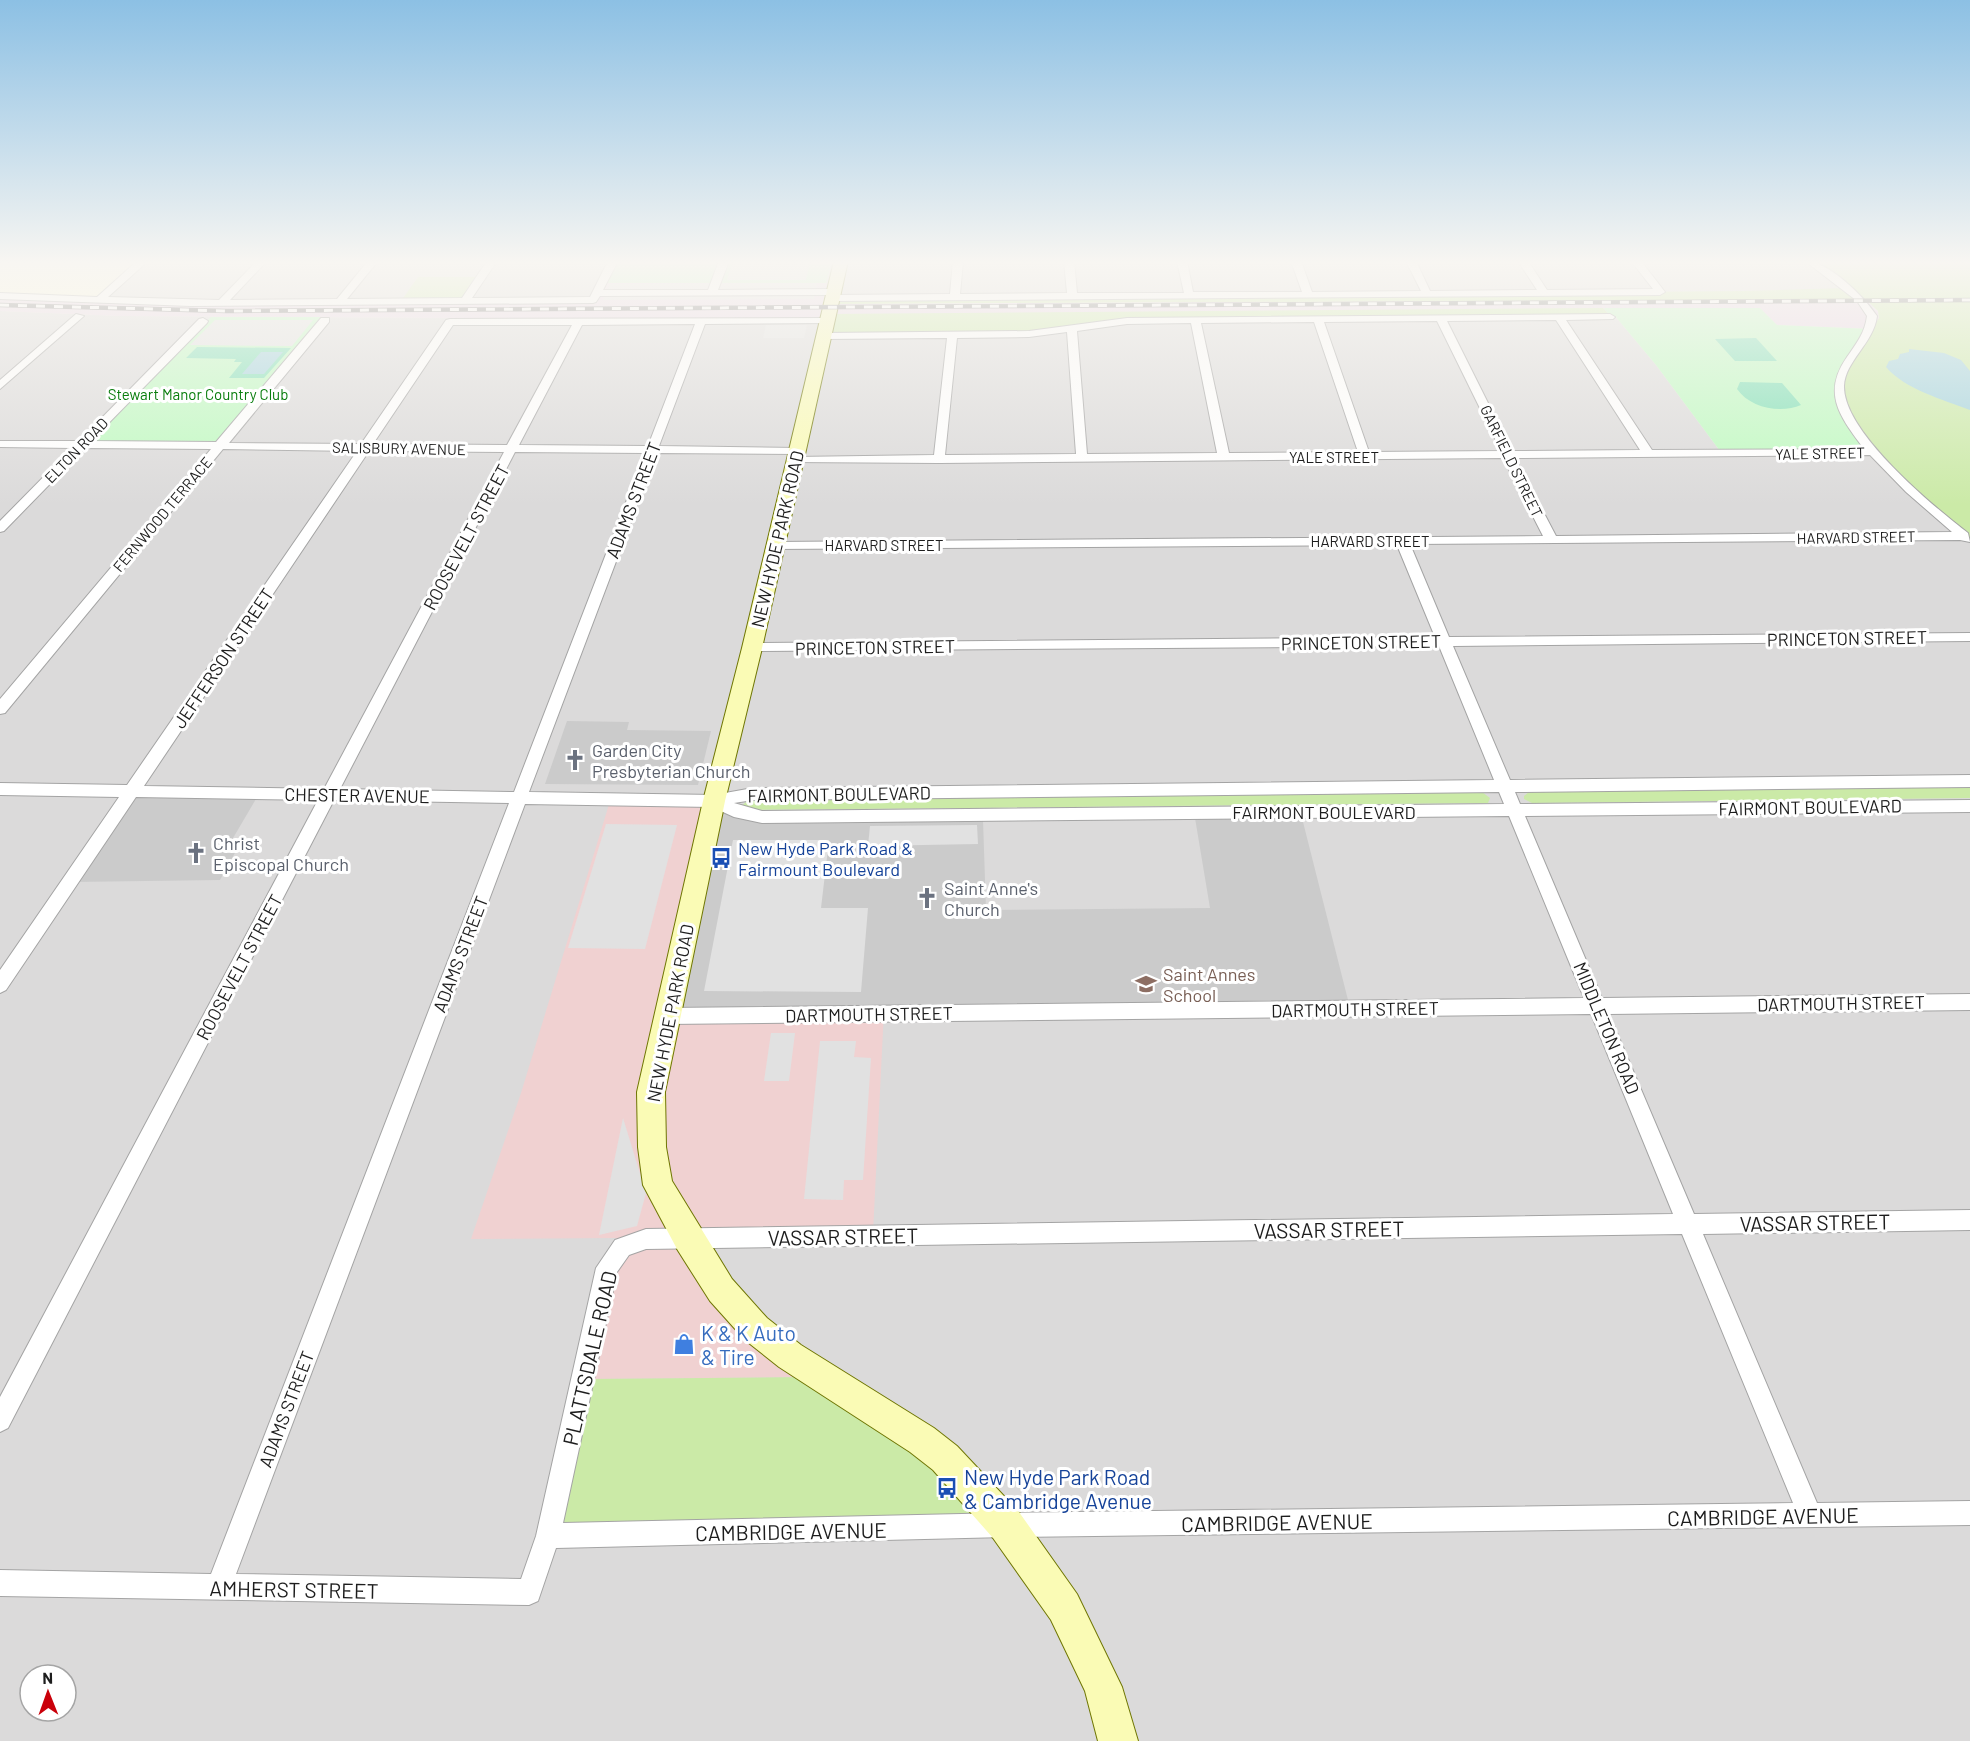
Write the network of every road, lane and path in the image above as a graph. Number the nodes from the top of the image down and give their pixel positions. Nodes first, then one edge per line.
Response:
1 (49, 342) edge
2 (182, 342) edge
3 (306, 342) edge
4 (437, 342) edge
5 (568, 342) edge
6 (693, 342) edge
7 (823, 342) edge
8 (951, 342) edge
9 (1073, 342) edge
10 (1200, 342) edge
11 (1326, 342) edge
12 (1452, 342) edge
13 (1575, 342) edge
14 (1863, 342) edge
15 (0, 386) edge
16 (0, 444) edge
17 (82, 444) junction
18 (219, 446) junction
19 (366, 448) junction
20 (513, 449) junction
21 (652, 451) junction
22 (1873, 452) junction
23 (1508, 455) junction
24 (1649, 455) junction
25 (796, 456) junction
26 (1365, 457) junction
27 (1224, 458) junction
28 (1082, 459) junction
29 (939, 460) junction
30 (0, 528) edge
31 (1967, 539) edge
32 (1552, 540) junction
33 (1402, 541) junction
34 (776, 546) junction
35 (1970, 637) edge
36 (1444, 641) junction
37 (752, 648) junction
38 (0, 709) edge
39 (1970, 781) edge
40 (1505, 786) junction
41 (0, 789) edge
42 (132, 791) junction
43 (331, 794) junction
44 (520, 798) junction
45 (714, 801) junction
46 (1970, 806) edge
47 (1515, 810) junction
48 (0, 985) edge
49 (1970, 1002) edge
50 (1598, 1006) junction
51 (667, 1016) junction
52 (1970, 1220) edge
53 (1688, 1224) junction
54 (688, 1238) junction
55 (0, 1420) edge
56 (1970, 1513) edge
57 (1810, 1516) junction
58 (1006, 1525) junction
59 (548, 1536) junction
60 (0, 1583) edge
61 (218, 1588) junction
62 (1118, 1741) edge

1 - 15 street
2 - 17 street, ELTON ROAD
3 - 18 street, FERNWOOD TERRACE
4 - 19 street, JEFFERSON STREET
5 - 20 street, ROOSEVELT STREET
6 - 21 street, ADAMS STREET
7 - 25 main road, NEW HYDE PARK ROAD
8 - 29 street
9 - 28 street
10 - 27 street
11 - 26 street
12 - 23 street, GARFIELD STREET
13 - 24 street
14 - 22 street
16 - 17 street, SALISBURY AVENUE
17 - 18 street, SALISBURY AVENUE
17 - 30 street, ELTON ROAD
18 - 19 street, SALISBURY AVENUE
18 - 38 street, FERNWOOD TERRACE
19 - 20 street, SALISBURY AVENUE
19 - 42 street, JEFFERSON STREET
20 - 21 street, SALISBURY AVENUE
20 - 43 street, ROOSEVELT STREET
21 - 25 street, SALISBURY AVENUE
21 - 44 street, ADAMS STREET
22 - 24 street, YALE STREET
22 - 31 street
23 - 24 street, YALE STREET
23 - 26 street, YALE STREET
23 - 32 street, GARFIELD STREET
25 - 29 street, YALE STREET
25 - 34 main road, NEW HYDE PARK ROAD
26 - 27 street, YALE STREET
27 - 28 street, YALE STREET
28 - 29 street, YALE STREET
31 - 32 street, HARVARD STREET
32 - 33 street, HARVARD STREET
33 - 34 street, HARVARD STREET
33 - 36 street, MIDDLETON ROAD
34 - 37 main road, NEW HYDE PARK ROAD
35 - 36 street, PRINCETON STREET
36 - 37 street, PRINCETON STREET
36 - 40 street, MIDDLETON ROAD
37 - 45 main road, NEW HYDE PARK ROAD
39 - 40 street, FAIRMONT BOULEVARD
40 - 45 street, FAIRMONT BOULEVARD
40 - 47 street, MIDDLETON ROAD
41 - 42 street, CHESTER AVENUE
42 - 43 street, CHESTER AVENUE
42 - 48 street, JEFFERSON STREET
43 - 44 street, CHESTER AVENUE
43 - 55 street, ROOSEVELT STREET
44 - 45 street, CHESTER AVENUE
44 - 61 street, ADAMS STREET
45 - 47 street, FAIRMONT BOULEVARD
45 - 51 main road, NEW HYDE PARK ROAD
46 - 47 street, FAIRMONT BOULEVARD
47 - 50 street, MIDDLETON ROAD
49 - 50 street, DARTMOUTH STREET
50 - 51 street, DARTMOUTH STREET
50 - 53 street, MIDDLETON ROAD
51 - 54 main road, NEW HYDE PARK ROAD
52 - 53 street, VASSAR STREET
53 - 54 street, VASSAR STREET
53 - 57 street, MIDDLETON ROAD
54 - 58 main road, NEW HYDE PARK ROAD
54 - 59 street, PLATTSDALE ROAD
56 - 57 street, CAMBRIDGE AVENUE
57 - 58 street, CAMBRIDGE AVENUE
58 - 59 street, CAMBRIDGE AVENUE
58 - 62 main road, NEW HYDE PARK ROAD
59 - 61 street, AMHERST STREET
60 - 61 street, AMHERST STREET

